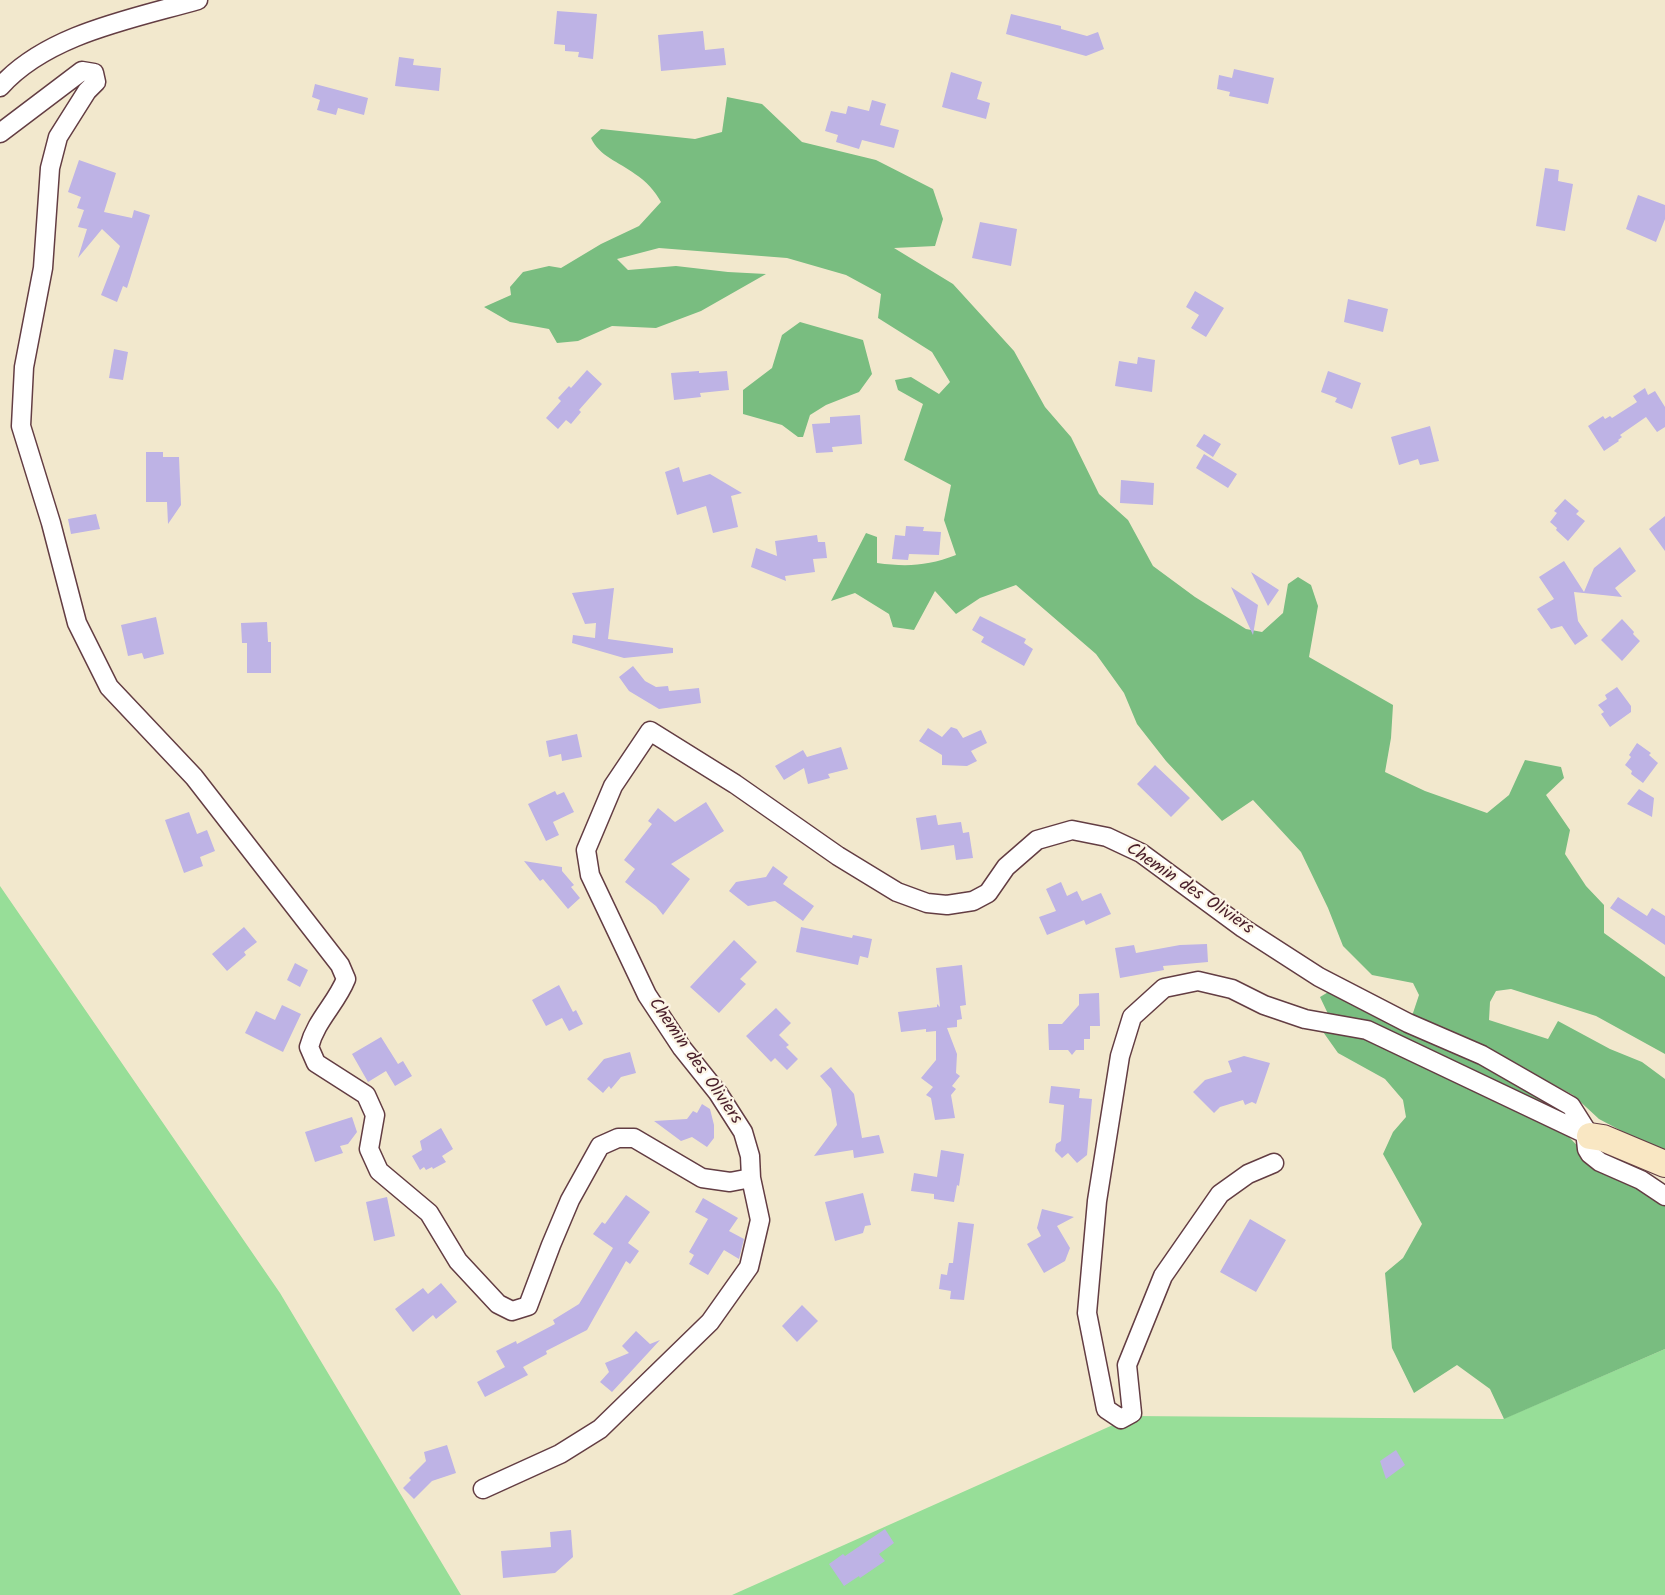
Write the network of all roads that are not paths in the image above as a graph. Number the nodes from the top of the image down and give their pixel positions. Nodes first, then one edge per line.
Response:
1 (198, 0) edge
2 (0, 87) edge
3 (0, 133) edge
4 (1590, 1136) junction
5 (1274, 1162) dead end
6 (1665, 1164) edge
7 (751, 1178) junction
8 (1665, 1196) edge
9 (483, 1489) dead end

1 - 2 street
3 - 7 street
4 - 5 street
4 - 6 street
4 - 7 street, Chemin des Oliviers
4 - 8 street
7 - 9 street

